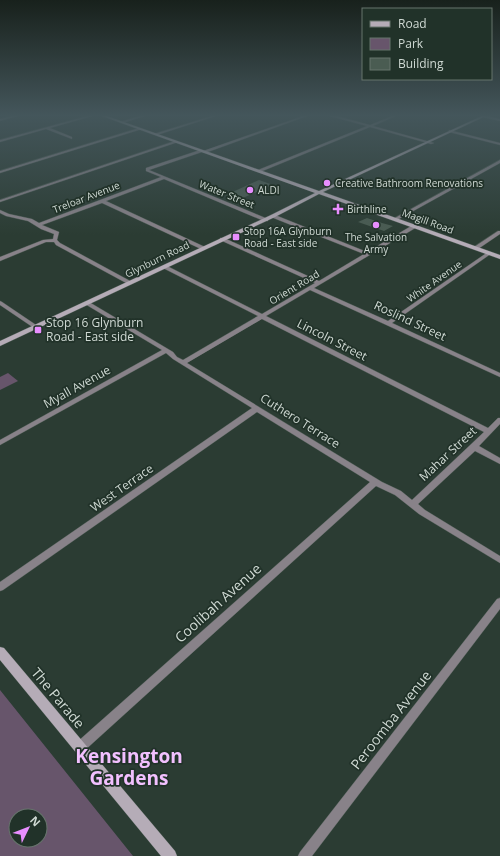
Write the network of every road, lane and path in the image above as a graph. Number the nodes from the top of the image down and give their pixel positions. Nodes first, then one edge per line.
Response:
1 (56, 155) edge
2 (137, 155) edge
3 (191, 155) edge
4 (215, 155) edge
5 (297, 155) edge
6 (402, 155) edge
7 (500, 161) edge
8 (259, 170) junction
9 (0, 172) edge
10 (163, 178) junction
11 (306, 187) junction
12 (332, 188) junction
13 (322, 193) junction
14 (340, 199) junction
15 (0, 201) edge
16 (102, 201) junction
17 (0, 211) edge
18 (273, 216) junction
19 (395, 219) junction
20 (266, 220) junction
21 (39, 225) junction
22 (415, 226) junction
23 (500, 232) edge
24 (222, 239) junction
25 (55, 240) junction
26 (203, 248) junction
27 (476, 248) junction
28 (490, 253) junction
29 (368, 254) junction
30 (500, 256) edge
31 (0, 259) edge
32 (165, 267) junction
33 (320, 282) junction
34 (130, 283) junction
35 (310, 288) junction
36 (0, 303) edge
37 (87, 303) junction
38 (262, 317) junction
39 (389, 324) junction
40 (36, 327) junction
41 (0, 344) edge
42 (166, 350) junction
43 (183, 363) junction
44 (500, 375) edge
45 (257, 408) junction
46 (500, 420) edge
47 (489, 432) junction
48 (0, 443) edge
49 (474, 447) junction
50 (500, 461) edge
51 (375, 482) junction
52 (413, 504) junction
53 (500, 560) edge
54 (0, 587) edge
55 (500, 602) edge
56 (0, 652) edge
57 (80, 747) junction
58 (170, 856) edge
59 (304, 856) edge

1 - 9 street
2 - 15 street
3 - 10 street, Water Street
4 - 8 main road, Magill Road
5 - 8 street
6 - 12 main road, Glynburn Road
7 - 19 street
8 - 11 main road, Magill Road
10 - 16 street, Treloar Avenue
10 - 20 street, Water Street
11 - 12 main road
11 - 13 main road, Magill Road
12 - 13 main road, Glynburn Road
12 - 14 main road
13 - 14 main road, Magill Road
13 - 18 main road, Glynburn Road
14 - 19 main road, Magill Road
16 - 21 street, Treloar Avenue
16 - 26 street
17 - 21 street
18 - 20 main road, Glynburn Road
18 - 29 street
19 - 22 main road, Magill Road
20 - 24 main road, Glynburn Road
21 - 25 street
22 - 27 main road, Magill Road
22 - 29 street, Orient Road
23 - 27 street
24 - 26 main road, Glynburn Road
24 - 33 street
25 - 31 street
25 - 34 street
26 - 32 main road, Glynburn Road
27 - 28 main road, Magill Road
28 - 30 main road, Magill Road
28 - 39 street, White Avenue
29 - 33 street, Orient Road
32 - 34 main road, Glynburn Road
32 - 38 street, Lincoln Street
33 - 35 street, Orient Road
34 - 37 main road, Glynburn Road
35 - 38 street, Orient Road
35 - 39 street, Roslind Street
36 - 40 street
37 - 40 main road, Glynburn Road
37 - 42 street, Cuthero Terrace
38 - 43 street, Orient Road
38 - 47 street, Lincoln Street
39 - 44 street, Roslind Street
40 - 41 main road, Glynburn Road
42 - 43 street, Cuthero Terrace
42 - 48 street, Myall Avenue
43 - 45 street, Cuthero Terrace
45 - 51 street, Cuthero Terrace
45 - 54 street, West Terrace
46 - 47 street, Mahar Street
47 - 49 street, Mahar Street
49 - 50 street
49 - 52 street, Mahar Street
51 - 52 street, Cuthero Terrace
51 - 57 street, Coolibah Avenue
52 - 53 street, Cuthero Terrace
55 - 59 street, Peroomba Avenue
56 - 57 main road, The Parade
57 - 58 main road, The Parade

